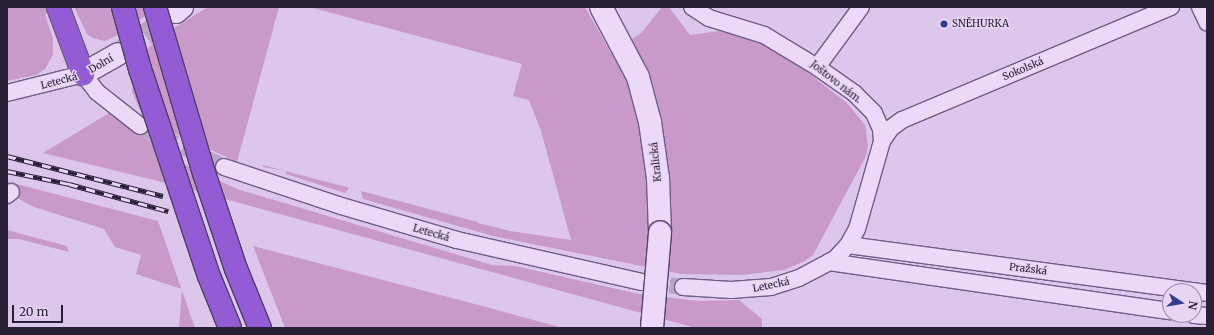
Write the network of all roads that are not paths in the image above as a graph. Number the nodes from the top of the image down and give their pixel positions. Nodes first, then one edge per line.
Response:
1 (58, 7) edge
2 (124, 7) edge
3 (155, 7) edge
4 (602, 7) edge
5 (692, 7) edge
6 (861, 7) edge
7 (1171, 7) edge
8 (1200, 7) edge
9 (1207, 22) edge
10 (118, 54) tunnel mouth
11 (817, 66) junction
12 (84, 74) junction
13 (7, 93) edge
14 (140, 126) tunnel mouth
15 (882, 141) junction
16 (224, 167) tunnel mouth
17 (848, 245) junction
18 (829, 262) junction
19 (642, 282) tunnel mouth
20 (683, 287) tunnel mouth
21 (1207, 292) edge
22 (1162, 310) edge
23 (230, 328) edge
24 (260, 328) edge
25 (652, 328) edge

1 - 12 highway
2 - 23 highway, bridge
3 - 24 highway, bridge
4 - 25 main road, Kralická, bridge
5 - 11 street, Joštovo nám.
6 - 11 street
7 - 15 street, Sokolská
8 - 9 street
10 - 12 main road, Dolní
11 - 15 street, Joštovo nám.
12 - 13 street, Letecká
12 - 14 street, Letecká
15 - 17 street, Joštovo nám.
16 - 19 street, Letecká
17 - 18 street, Letecká
17 - 21 street, Pražská
18 - 20 street, Letecká
18 - 22 street

